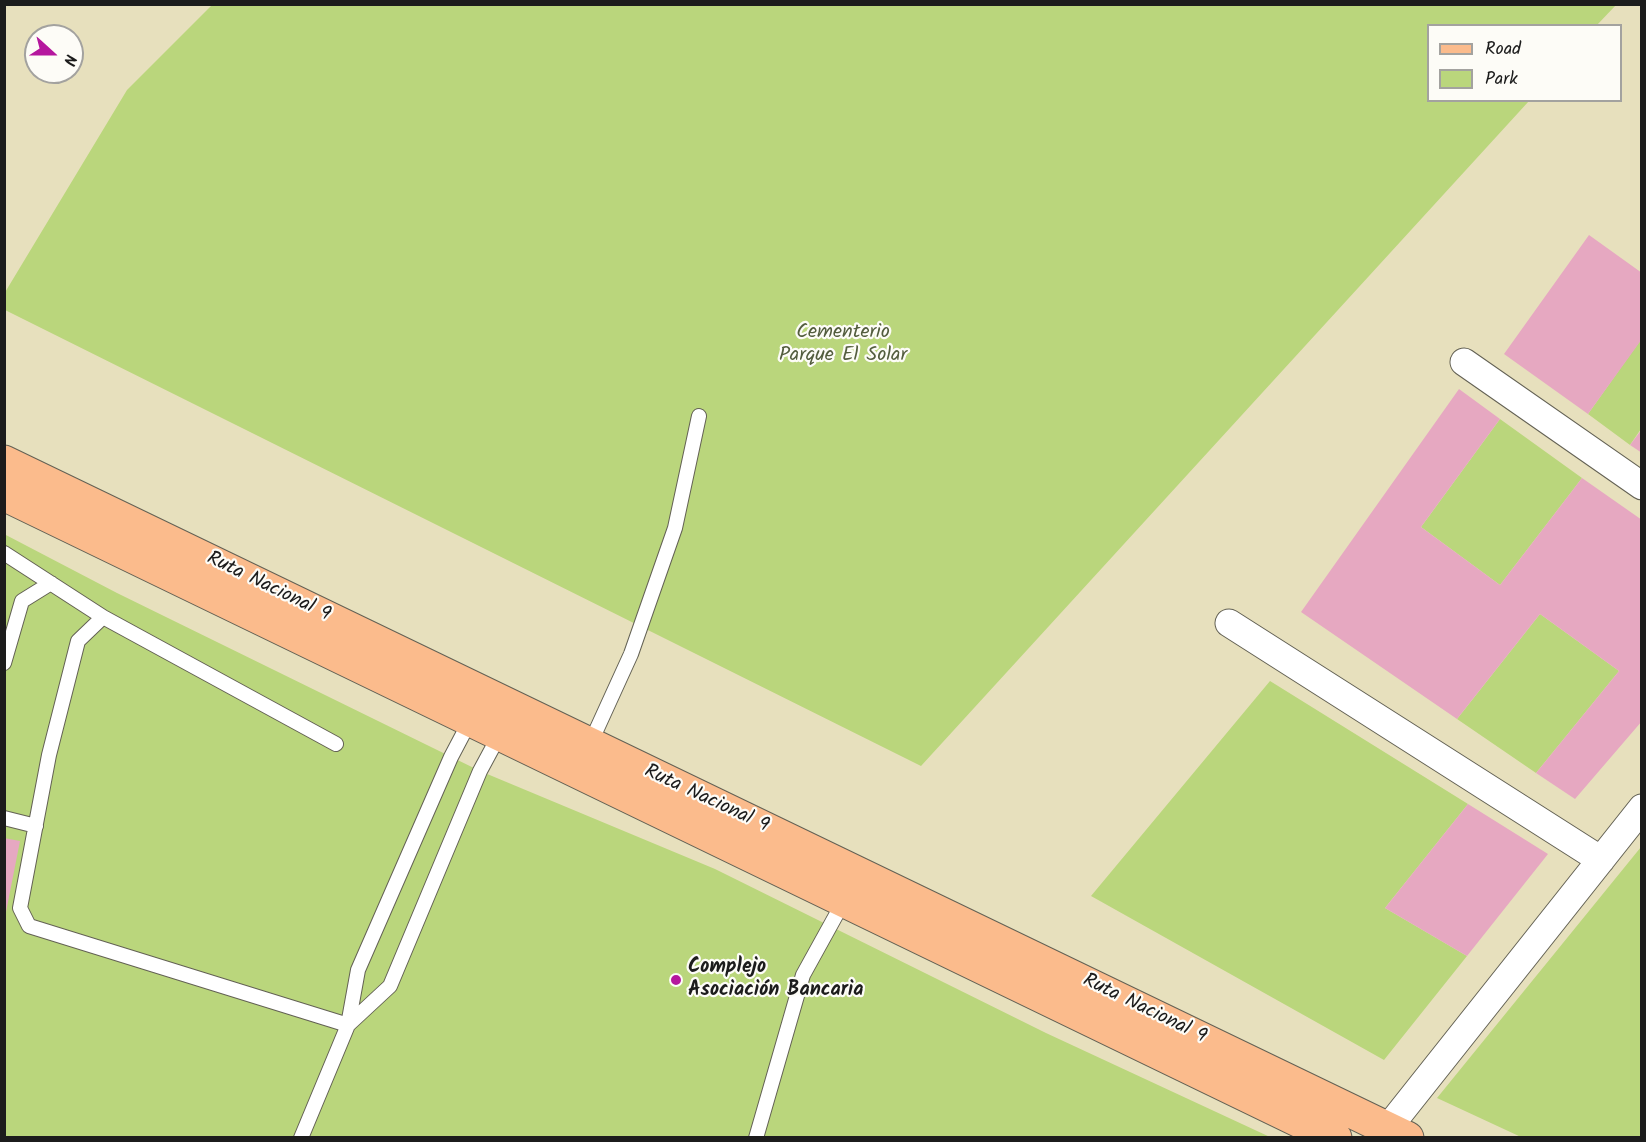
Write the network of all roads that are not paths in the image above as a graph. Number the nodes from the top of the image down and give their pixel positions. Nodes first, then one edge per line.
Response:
1 (1464, 362) dead end
2 (699, 416) dead end
3 (4, 462) edge
4 (1641, 486) edge
5 (4, 494) edge
6 (4, 553) edge
7 (51, 583) junction
8 (103, 617) junction
9 (1229, 623) dead end
10 (4, 663) edge
11 (471, 719) junction
12 (501, 732) junction
13 (336, 744) dead end
14 (590, 744) junction
15 (1641, 808) edge
16 (4, 818) edge
17 (36, 826) junction
18 (1601, 861) junction
19 (845, 899) junction
20 (348, 1025) junction
21 (1398, 1133) edge
22 (301, 1137) edge
23 (756, 1137) edge
24 (1335, 1137) edge

1 - 4 street
2 - 14 lane
3 - 14 main road, Ruta Nacional 9
5 - 11 main road, Ruta Nacional 9
6 - 7 lane
7 - 8 lane
7 - 10 lane
8 - 13 lane
8 - 17 lane
9 - 18 street
11 - 12 main road, Ruta Nacional 9
11 - 20 lane
12 - 19 main road, Ruta Nacional 9
12 - 20 lane
14 - 21 main road, Ruta Nacional 9
15 - 18 street
16 - 17 lane
17 - 20 lane
18 - 21 street
19 - 23 lane
19 - 24 main road, Ruta Nacional 9
20 - 22 lane

